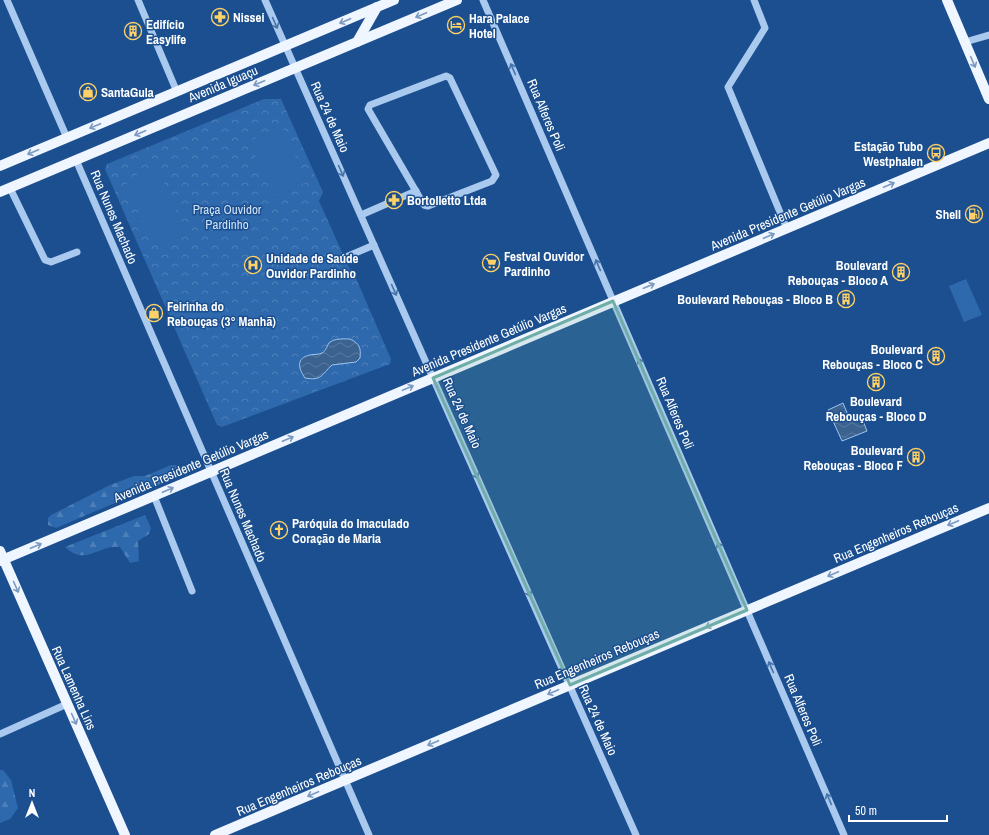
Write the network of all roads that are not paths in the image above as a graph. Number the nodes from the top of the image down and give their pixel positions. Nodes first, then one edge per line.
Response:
1 (7, 0) edge
2 (138, 0) edge
3 (265, 0) edge
4 (394, 0) edge
5 (457, 0) edge
6 (483, 0) edge
7 (754, 0) edge
8 (947, 0) edge
9 (376, 8) junction
10 (989, 35) edge
11 (357, 42) junction
12 (965, 42) junction
13 (286, 46) junction
14 (296, 68) junction
15 (177, 92) junction
16 (989, 99) edge
17 (67, 138) junction
18 (989, 143) edge
19 (76, 160) junction
20 (0, 166) edge
21 (10, 188) junction
22 (416, 191) junction
23 (0, 192) edge
24 (361, 215) junction
25 (787, 229) junction
26 (374, 245) junction
27 (77, 252) dead end
28 (339, 260) dead end
29 (613, 301) junction
30 (433, 378) junction
31 (212, 472) junction
32 (154, 496) junction
33 (989, 508) edge
34 (1, 557) edge
35 (192, 591) dead end
36 (747, 610) junction
37 (570, 685) junction
38 (67, 704) junction
39 (0, 734) edge
40 (345, 780) junction
41 (125, 835) edge
42 (215, 835) edge
43 (369, 835) edge
44 (636, 835) edge
45 (844, 835) edge

1 - 17 street
2 - 15 street
3 -> 13 street, Rua 24 de Maio
4 - 9 main road, Avenida Iguaçu
5 -> 11 main road, Avenida Iguaçu
29 -> 6 street, Rua Alferes Poli
7 - 25 street
8 - 12 main road
9 - 11 main road
9 -> 13 main road, Avenida Iguaçu
10 - 12 street
11 - 14 main road, Avenida Iguaçu
12 -> 16 main road
13 - 14 street, Rua 24 de Maio
13 - 15 main road, Avenida Iguaçu
14 -> 19 main road, Avenida Iguaçu
14 -> 24 street, Rua 24 de Maio
15 -> 17 main road, Avenida Iguaçu
17 -> 20 main road, Avenida Iguaçu
25 -> 18 main road, Avenida Presidente Getúlio Vargas
19 - 21 main road, Avenida Iguaçu
19 - 31 street, Rua Nunes Machado
21 - 23 main road, Avenida Iguaçu
21 - 27 street
22 - 22 street
22 - 24 street
24 - 26 street, Rua 24 de Maio
29 -> 25 main road, Avenida Presidente Getúlio Vargas
26 - 28 street
26 -> 30 street, Rua 24 de Maio
29 - 30 main road, Avenida Presidente Getúlio Vargas
36 -> 29 street, Rua Alferes Poli
31 -> 30 main road, Avenida Presidente Getúlio Vargas
30 -> 37 street, Rua 24 de Maio
32 -> 31 main road, Avenida Presidente Getúlio Vargas
31 - 40 street, Rua Nunes Machado
34 -> 32 main road, Avenida Presidente Getúlio Vargas
32 - 35 street
33 -> 36 main road, Rua Engenheiros Rebouças
34 -> 38 main road, Rua Lamenha Lins
36 -> 37 main road, Rua Engenheiros Rebouças
45 -> 36 street, Rua Alferes Poli
37 -> 40 main road, Rua Engenheiros Rebouças
37 - 44 street, Rua 24 de Maio
38 - 39 street
38 -> 41 main road, Rua Lamenha Lins
40 -> 42 main road, Rua Engenheiros Rebouças
40 - 43 street, Rua Nunes Machado

